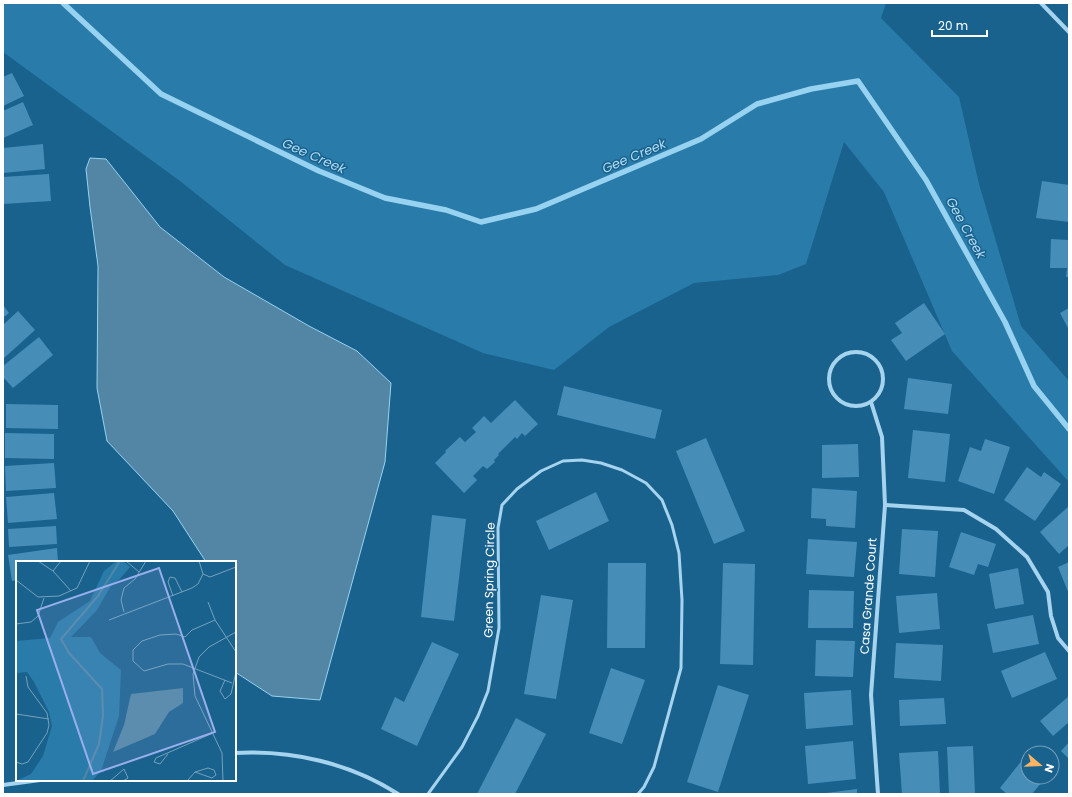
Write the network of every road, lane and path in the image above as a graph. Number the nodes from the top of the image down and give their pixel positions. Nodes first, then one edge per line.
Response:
1 (1041, 3) edge
2 (1069, 32) edge
3 (871, 402) junction
4 (885, 505) junction
5 (1069, 651) edge
6 (236, 753) edge
7 (33, 781) edge
8 (3, 785) edge
9 (398, 794) edge
10 (428, 794) edge
11 (638, 794) edge
12 (878, 794) edge

1 - 2 street
3 - 3 street
3 - 4 street, Casa Grande Court
4 - 5 street
4 - 12 street, Casa Grande Court
6 - 9 street
7 - 8 street
10 - 11 lane, Green Spring Circle

